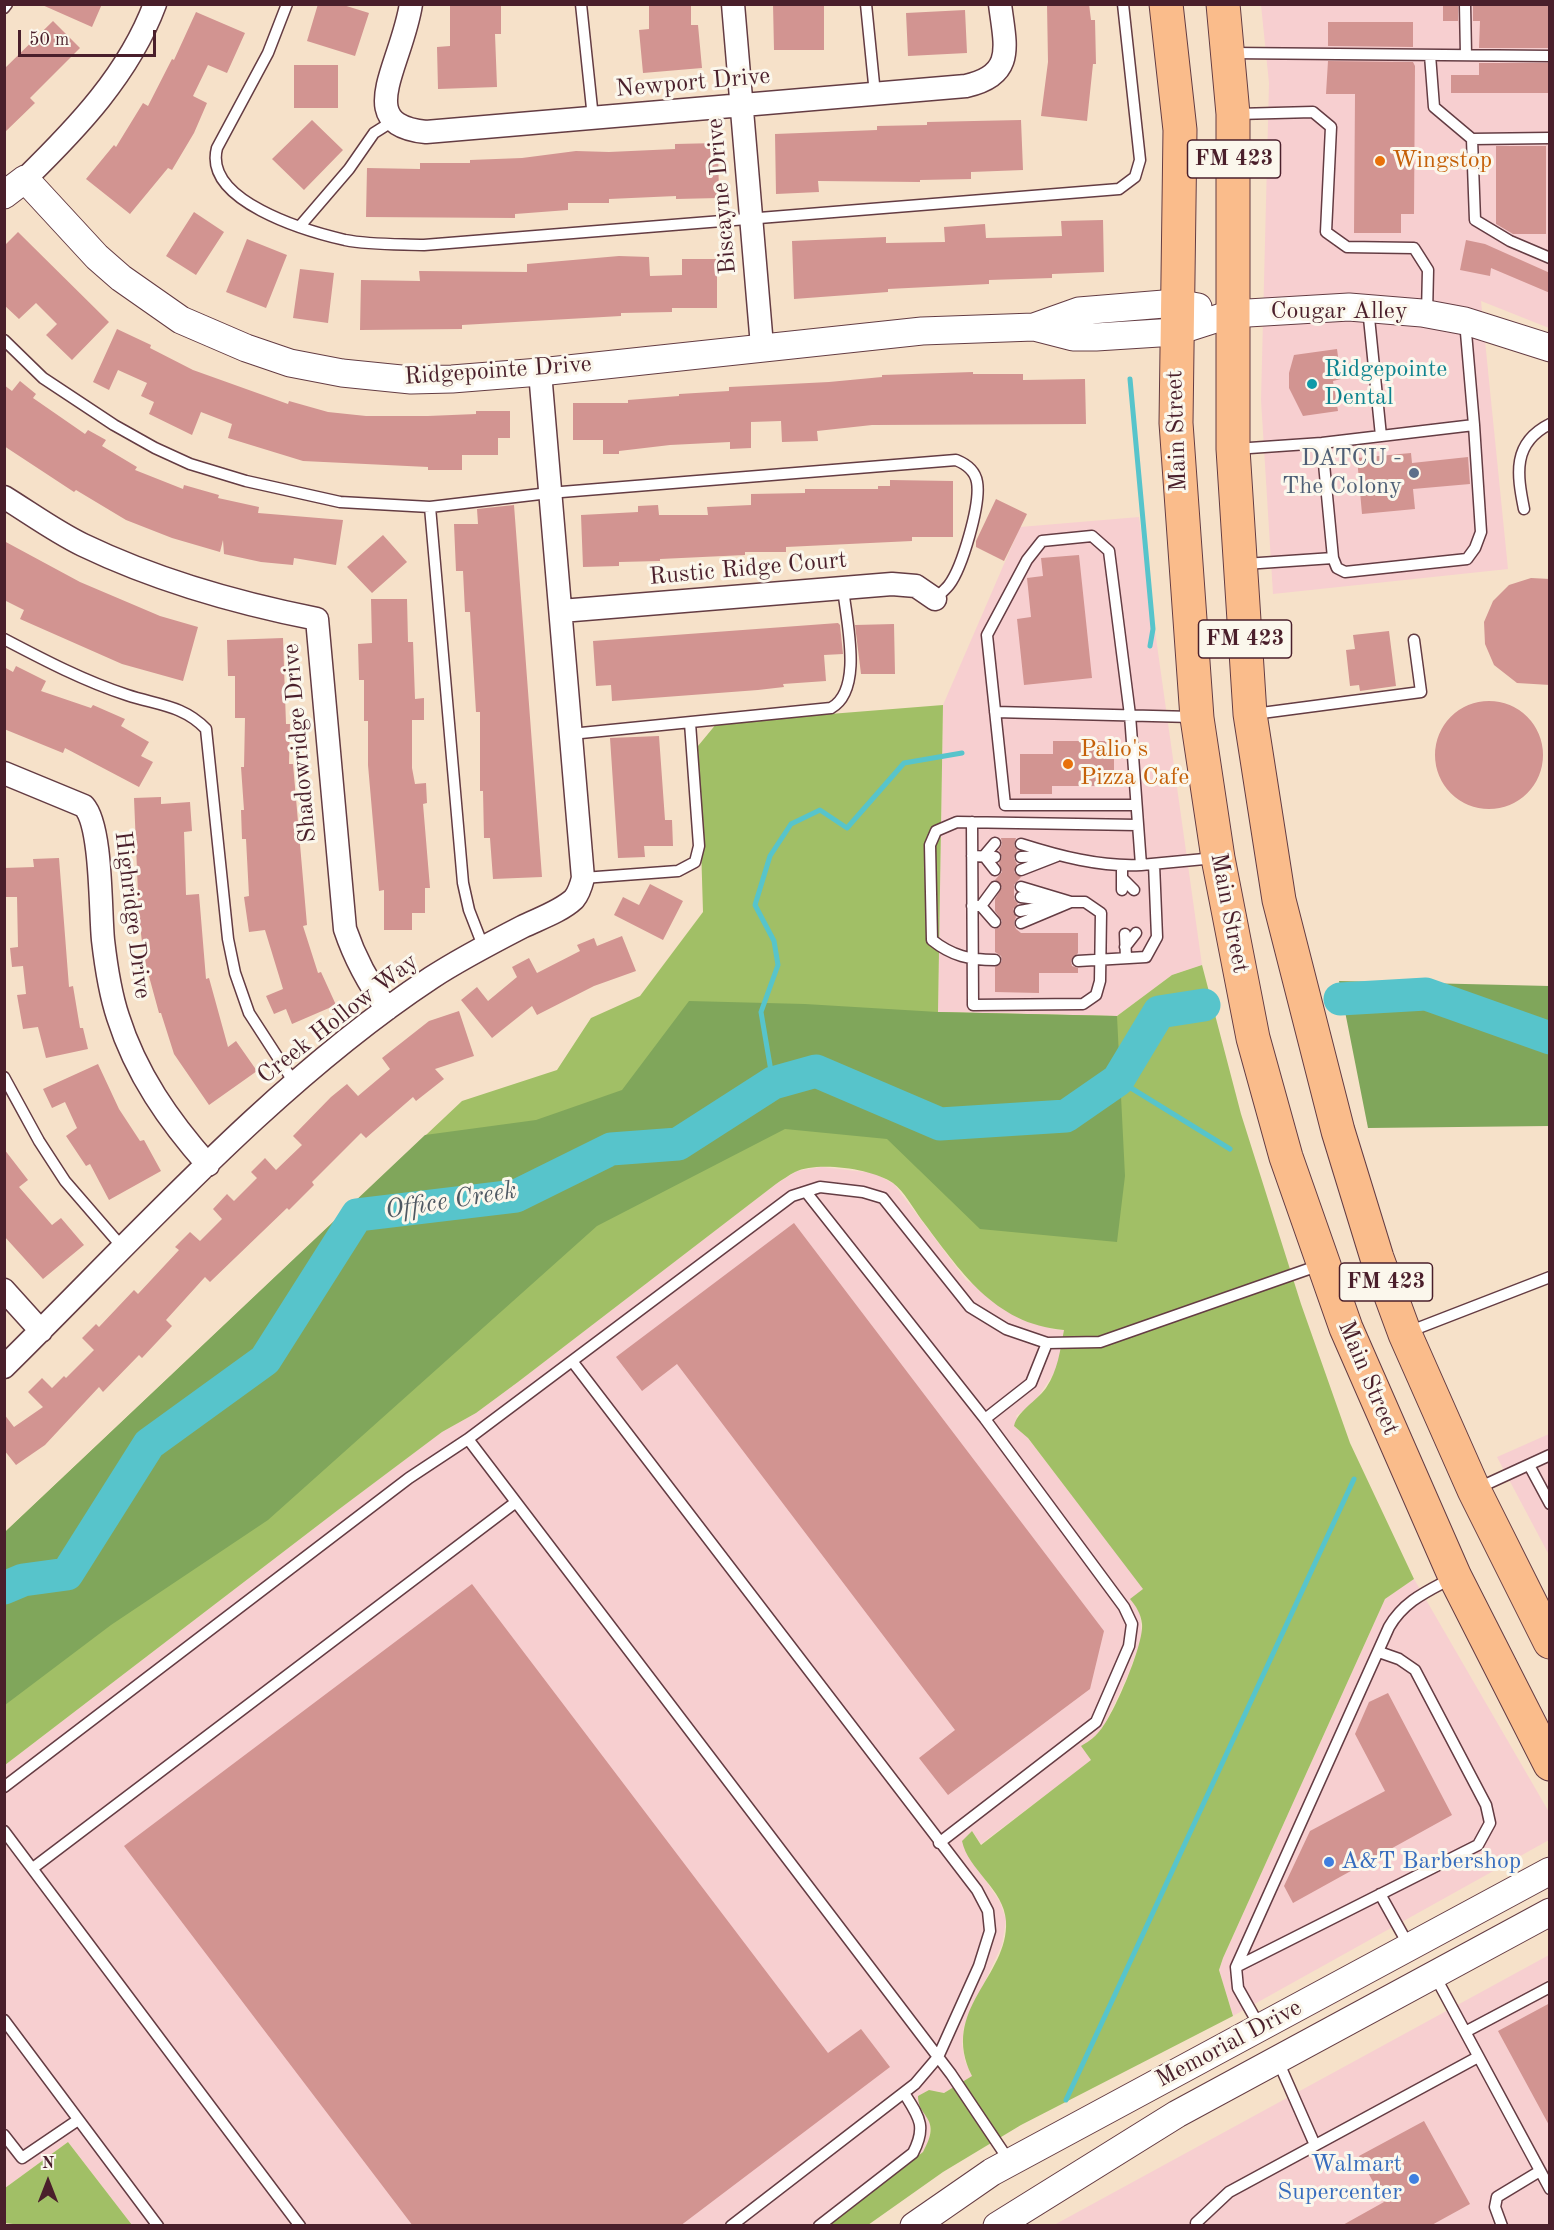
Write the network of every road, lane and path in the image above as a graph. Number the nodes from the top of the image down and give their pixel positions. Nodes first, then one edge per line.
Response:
1 (155, 4) edge
2 (287, 4) edge
3 (411, 4) edge
4 (581, 4) edge
5 (733, 4) edge
6 (866, 4) edge
7 (1000, 4) edge
8 (1123, 4) edge
9 (1166, 4) edge
10 (1223, 4) edge
11 (1465, 4) edge
12 (1228, 52) junction
13 (1430, 55) junction
14 (1466, 55) junction
15 (1550, 56) edge
16 (875, 94) junction
17 (741, 106) junction
18 (1233, 114) junction
19 (593, 118) junction
20 (393, 121) junction
21 (1550, 138) edge
22 (1472, 139) junction
23 (15, 187) edge
24 (751, 220) junction
25 (300, 226) junction
26 (1550, 258) edge
27 (1368, 308) junction
28 (1231, 314) junction
29 (1427, 314) junction
30 (1176, 317) junction
31 (1465, 321) junction
32 (4, 340) edge
33 (762, 346) junction
34 (1550, 348) edge
35 (540, 372) junction
36 (1550, 424) edge
37 (1474, 425) junction
38 (1381, 436) junction
39 (1322, 443) junction
40 (1233, 449) junction
41 (549, 493) junction
42 (4, 497) edge
43 (430, 507) junction
44 (1524, 509) dead end
45 (1333, 558) junction
46 (1241, 564) junction
47 (843, 588) junction
48 (935, 598) joint
49 (561, 611) junction
50 (4, 639) edge
51 (1414, 640) dead end
52 (995, 712) junction
53 (1250, 714) junction
54 (1130, 715) junction
55 (1197, 718) junction
56 (690, 723) junction
57 (571, 734) junction
58 (4, 772) edge
59 (1135, 805) junction
60 (972, 822) junction
61 (1137, 825) junction
62 (995, 843) dead end
63 (1021, 844) dead end
64 (972, 856) junction
65 (984, 856) junction
66 (1057, 856) junction
67 (995, 857) dead end
68 (1021, 857) dead end
69 (1218, 858) junction
70 (1154, 864) junction
71 (1141, 865) junction
72 (1122, 866) junction
73 (995, 870) dead end
74 (1021, 870) dead end
75 (583, 878) junction
76 (1122, 878) junction
77 (1134, 890) dead end
78 (1117, 891) dead end
79 (995, 892) dead end
80 (1021, 892) dead end
81 (1071, 902) junction
82 (977, 906) junction
83 (1020, 911) dead end
84 (995, 917) dead end
85 (1021, 923) dead end
86 (483, 946) junction
87 (1126, 953) junction
88 (1100, 959) junction
89 (972, 960) junction
90 (995, 960) dead end
91 (1078, 961) dead end
92 (387, 1009) junction
93 (4, 1077) edge
94 (295, 1084) junction
95 (208, 1165) junction
96 (806, 1192) junction
97 (123, 1248) junction
98 (1323, 1264) junction
99 (1550, 1277) edge
100 (4, 1290) edge
101 (41, 1331) junction
102 (1405, 1334) junction
103 (1047, 1343) junction
104 (572, 1361) junction
105 (4, 1367) edge
106 (985, 1419) junction
107 (468, 1439) junction
108 (1550, 1455) edge
109 (1529, 1465) junction
110 (1474, 1490) junction
111 (516, 1502) junction
112 (1550, 1504) edge
113 (1455, 1577) junction
114 (1549, 1640) edge
115 (1379, 1652) junction
116 (1550, 1764) edge
117 (4, 1786) edge
118 (4, 1831) edge
119 (939, 1843) junction
120 (33, 1868) junction
121 (1550, 1871) edge
122 (1380, 1894) junction
123 (1550, 1912) edge
124 (1409, 1947) junction
125 (1236, 1967) junction
126 (1435, 1975) junction
127 (1550, 1987) edge
128 (4, 2020) edge
129 (1260, 2027) junction
130 (1467, 2031) junction
131 (938, 2057) junction
132 (1478, 2057) junction
133 (1278, 2061) junction
134 (904, 2093) junction
135 (78, 2120) junction
136 (4, 2135) edge
137 (1315, 2145) junction
138 (1010, 2163) junction
139 (1540, 2171) junction
140 (1550, 2189) edge
141 (1196, 2223) dead end
142 (158, 2226) edge
143 (300, 2226) edge
144 (732, 2226) edge
145 (819, 2226) edge
146 (914, 2226) edge
147 (997, 2226) edge
148 (1502, 2226) edge

1 - 23 street
2 - 25 lane
3 - 20 street
4 - 19 lane
5 - 17 street, Biscayne Drive
6 - 16 lane
7 - 16 street, Newport Drive
8 - 24 lane
9 - 30 main road, Main Street / FM 423
10 - 12 main road, FM 423
11 - 14 lane
12 - 13 lane
12 - 18 main road, FM 423
13 - 14 lane
13 - 22 lane
14 - 15 lane
16 - 17 street, Newport Drive
17 - 19 street, Newport Drive
17 - 24 street, Biscayne Drive
18 - 28 main road, FM 423
18 - 29 lane
19 - 20 street, Newport Drive
20 - 25 lane
21 - 22 lane
22 - 26 lane
23 - 35 street, Ridgepointe Drive
24 - 25 lane
24 - 33 street, Biscayne Drive
27 - 28 street, Cougar Alley
27 - 29 street, Cougar Alley
27 - 38 lane
28 - 30 street, Ridgepointe Drive
28 - 40 main road, FM 423
29 - 31 street, Cougar Alley
30 - 33 street, Ridgepointe Drive
30 - 55 main road, Main Street / FM 423
31 - 34 street, Cougar Alley
31 - 37 lane
32 - 43 lane
33 - 35 street, Ridgepointe Drive
35 - 41 street
36 - 44 lane
37 - 38 lane
37 - 45 lane
38 - 39 lane
39 - 40 lane
39 - 45 lane
40 - 46 main road, FM 423
41 - 43 lane
41 - 48 lane
41 - 49 street
42 - 92 street, Shadowridge Drive
43 - 86 lane
45 - 46 lane
46 - 53 main road, FM 423
47 - 48 street, Rustic Ridge Court
47 - 49 street, Rustic Ridge Court
47 - 56 lane
49 - 57 street
50 - 94 lane
51 - 53 lane
52 - 54 lane
52 - 54 lane
52 - 59 lane
53 - 55 main road
53 - 102 main road, FM 423
54 - 55 lane
54 - 59 lane
55 - 69 main road, Main Street / FM 423
56 - 57 lane
56 - 75 lane
57 - 75 street
58 - 95 street, Highridge Drive
59 - 61 lane
60 - 61 lane
60 - 64 lane
60 - 89 lane
61 - 71 lane
62 - 65 lane
63 - 66 lane
64 - 65 lane
64 - 82 lane
65 - 67 lane
65 - 73 lane
66 - 68 lane
66 - 72 lane
66 - 74 lane
69 - 70 lane
69 - 98 main road, Main Street / FM 423
70 - 71 lane
70 - 87 lane
71 - 72 lane
72 - 76 lane
75 - 86 street, Creek Hollow Way
76 - 77 lane
76 - 78 lane
79 - 82 lane
80 - 81 lane
81 - 83 lane
81 - 85 lane
81 - 88 lane
82 - 84 lane
82 - 89 lane
86 - 92 street, Creek Hollow Way
87 - 87 lane
87 - 88 lane
88 - 89 lane
88 - 91 lane
89 - 90 lane
92 - 94 street, Creek Hollow Way
93 - 97 lane
94 - 95 street, Creek Hollow Way
95 - 97 street, Creek Hollow Way
96 - 103 lane
96 - 104 lane
96 - 106 lane
97 - 101 street, Creek Hollow Way
98 - 103 lane
98 - 113 main road, Main Street / FM 423
99 - 102 lane
100 - 101 street
101 - 105 street, Creek Hollow Way
102 - 110 main road, FM 423
103 - 106 lane
104 - 107 lane
104 - 119 lane
106 - 119 lane
107 - 111 lane
107 - 117 lane
108 - 109 lane
109 - 110 lane
109 - 112 lane
110 - 114 main road, FM 423
111 - 120 lane
111 - 131 lane
113 - 115 lane
113 - 116 main road, Main Street / FM 423
115 - 122 lane
115 - 125 lane
118 - 120 lane
119 - 131 lane
120 - 143 lane
121 - 124 street, Memorial Drive
122 - 124 lane
122 - 125 lane
123 - 126 street, Memorial Drive
124 - 129 street, Memorial Drive
125 - 129 lane
126 - 130 lane
126 - 133 street, Memorial Drive
127 - 130 lane
128 - 135 lane
129 - 133 street
129 - 138 street, Memorial Drive
130 - 132 lane
131 - 134 lane
131 - 138 lane
132 - 137 lane
132 - 139 lane
133 - 137 lane
133 - 147 street, Memorial Drive
134 - 144 lane
134 - 145 lane
135 - 136 lane
135 - 142 lane
137 - 141 lane
138 - 146 street, Memorial Drive
139 - 140 lane
139 - 148 lane

